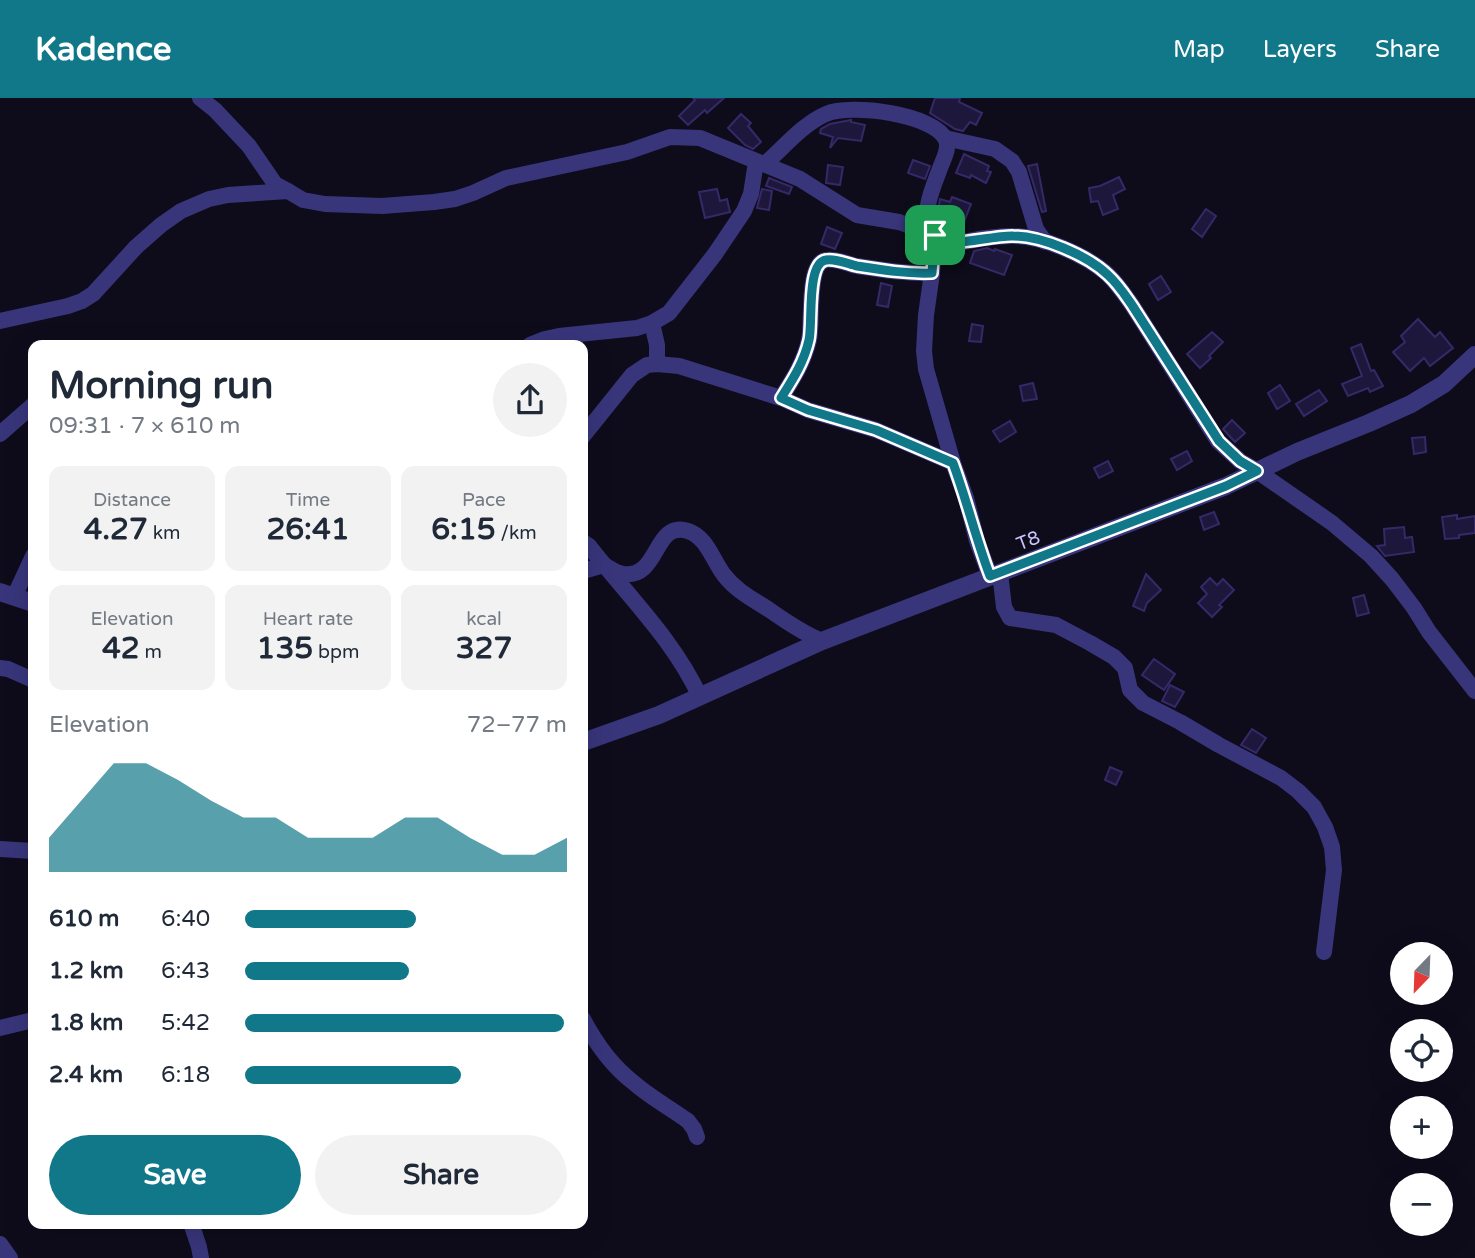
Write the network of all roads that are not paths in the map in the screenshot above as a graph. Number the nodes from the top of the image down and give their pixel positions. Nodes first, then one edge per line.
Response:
1 (200, 98) edge
2 (945, 138) junction
3 (761, 163) junction
4 (288, 191) junction
5 (935, 235) junction
6 (1045, 242) junction
7 (932, 273) junction
8 (0, 321) edge
9 (652, 323) junction
10 (542, 340) edge
11 (1475, 355) edge
12 (657, 364) junction
13 (781, 398) junction
14 (28, 409) edge
15 (588, 425) edge
16 (0, 434) edge
17 (953, 463) junction
18 (1257, 471) junction
19 (588, 545) edge
20 (28, 563) edge
21 (604, 565) junction
22 (588, 570) edge
23 (995, 575) junction
24 (7, 594) edge
25 (28, 601) edge
26 (822, 641) junction
27 (0, 668) edge
28 (28, 678) edge
29 (1475, 691) edge
30 (700, 697) junction
31 (588, 740) edge
32 (0, 849) edge
33 (28, 851) edge
34 (1324, 952) dead end
35 (28, 1021) edge
36 (0, 1028) edge
37 (588, 1029) edge
38 (697, 1138) dead end
39 (193, 1229) edge
40 (0, 1244) edge
41 (10, 1258) edge
42 (201, 1258) edge

1 - 4 street
2 - 3 street
2 - 5 street
2 - 6 street
3 - 4 street
3 - 5 street
3 - 9 street
4 - 8 street
5 - 6 street
5 - 7 street
6 - 18 street
7 - 13 street
7 - 17 street
9 - 10 street
9 - 12 street
11 - 18 street, T8
12 - 13 street
12 - 15 street
13 - 17 street
14 - 16 street
17 - 23 street
18 - 23 street, T8
18 - 29 street
19 - 21 street
20 - 24 street
21 - 22 street
21 - 26 street
21 - 30 street
23 - 26 street, T8
23 - 34 street
24 - 25 street
26 - 30 street, T8
27 - 28 street
30 - 31 street, T8
32 - 33 street
35 - 36 street
37 - 38 street
39 - 42 street
40 - 41 street

